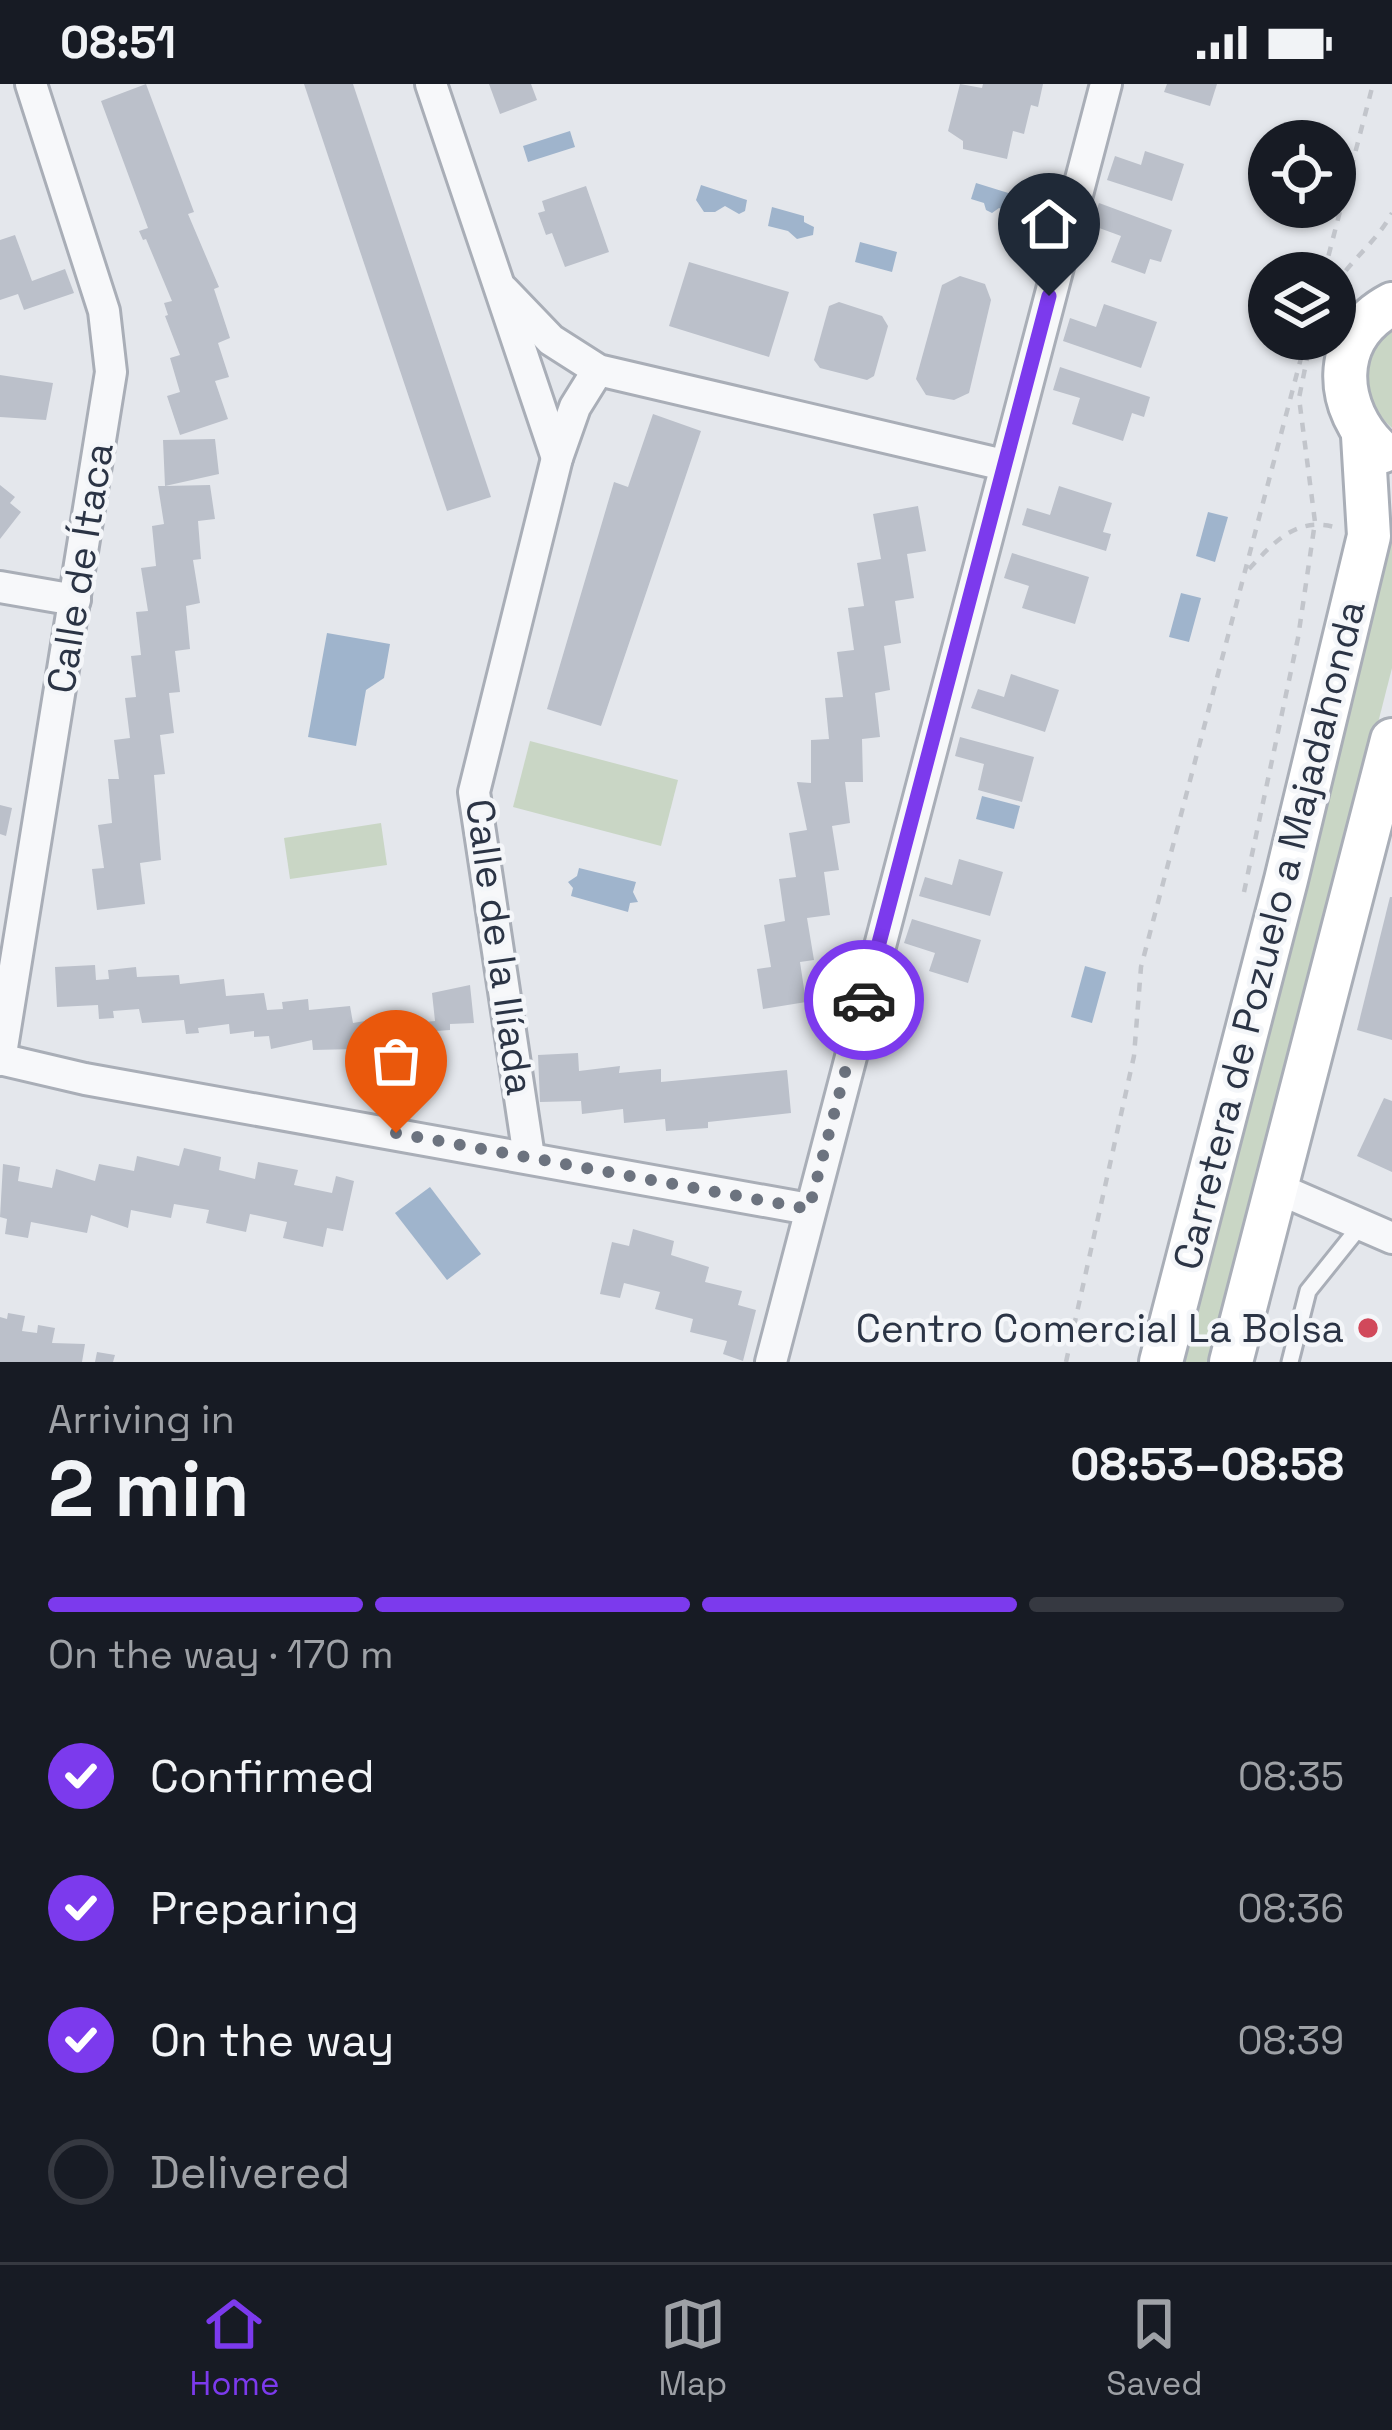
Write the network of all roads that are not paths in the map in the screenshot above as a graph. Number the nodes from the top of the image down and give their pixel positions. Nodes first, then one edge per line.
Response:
1 (31, 84) edge
2 (431, 84) edge
3 (1106, 84) edge
4 (502, 290) junction
5 (1390, 303) edge
6 (598, 370) junction
7 (1378, 448) edge
8 (556, 458) junction
9 (1004, 465) junction
10 (0, 587) edge
11 (74, 600) junction
12 (1392, 740) edge
13 (0, 1060) edge
14 (530, 1156) junction
15 (1279, 1189) junction
16 (809, 1209) junction
17 (1361, 1225) junction
18 (1392, 1238) edge
19 (771, 1362) edge
20 (1161, 1362) edge
21 (1231, 1362) edge
22 (1290, 1362) edge

1 - 11 street, Calle de Ítaca
2 - 4 street
3 - 9 street
4 - 6 street
4 - 8 street
5 - 7 street, Carretera de Pozuelo a Majadahonda
6 - 8 street, Calle de la Ilíada
6 - 9 street
7 - 20 street, Carretera de Pozuelo a Majadahonda
8 - 14 street, Calle de la Ilíada
9 - 16 street
10 - 11 street
11 - 13 street, Calle de Ítaca
12 - 15 street, Carretera de Pozuelo a Majadahonda
13 - 14 street
14 - 16 street
15 - 17 street
15 - 21 street, Carretera de Pozuelo a Majadahonda
16 - 19 street
17 - 18 street
17 - 22 lane

